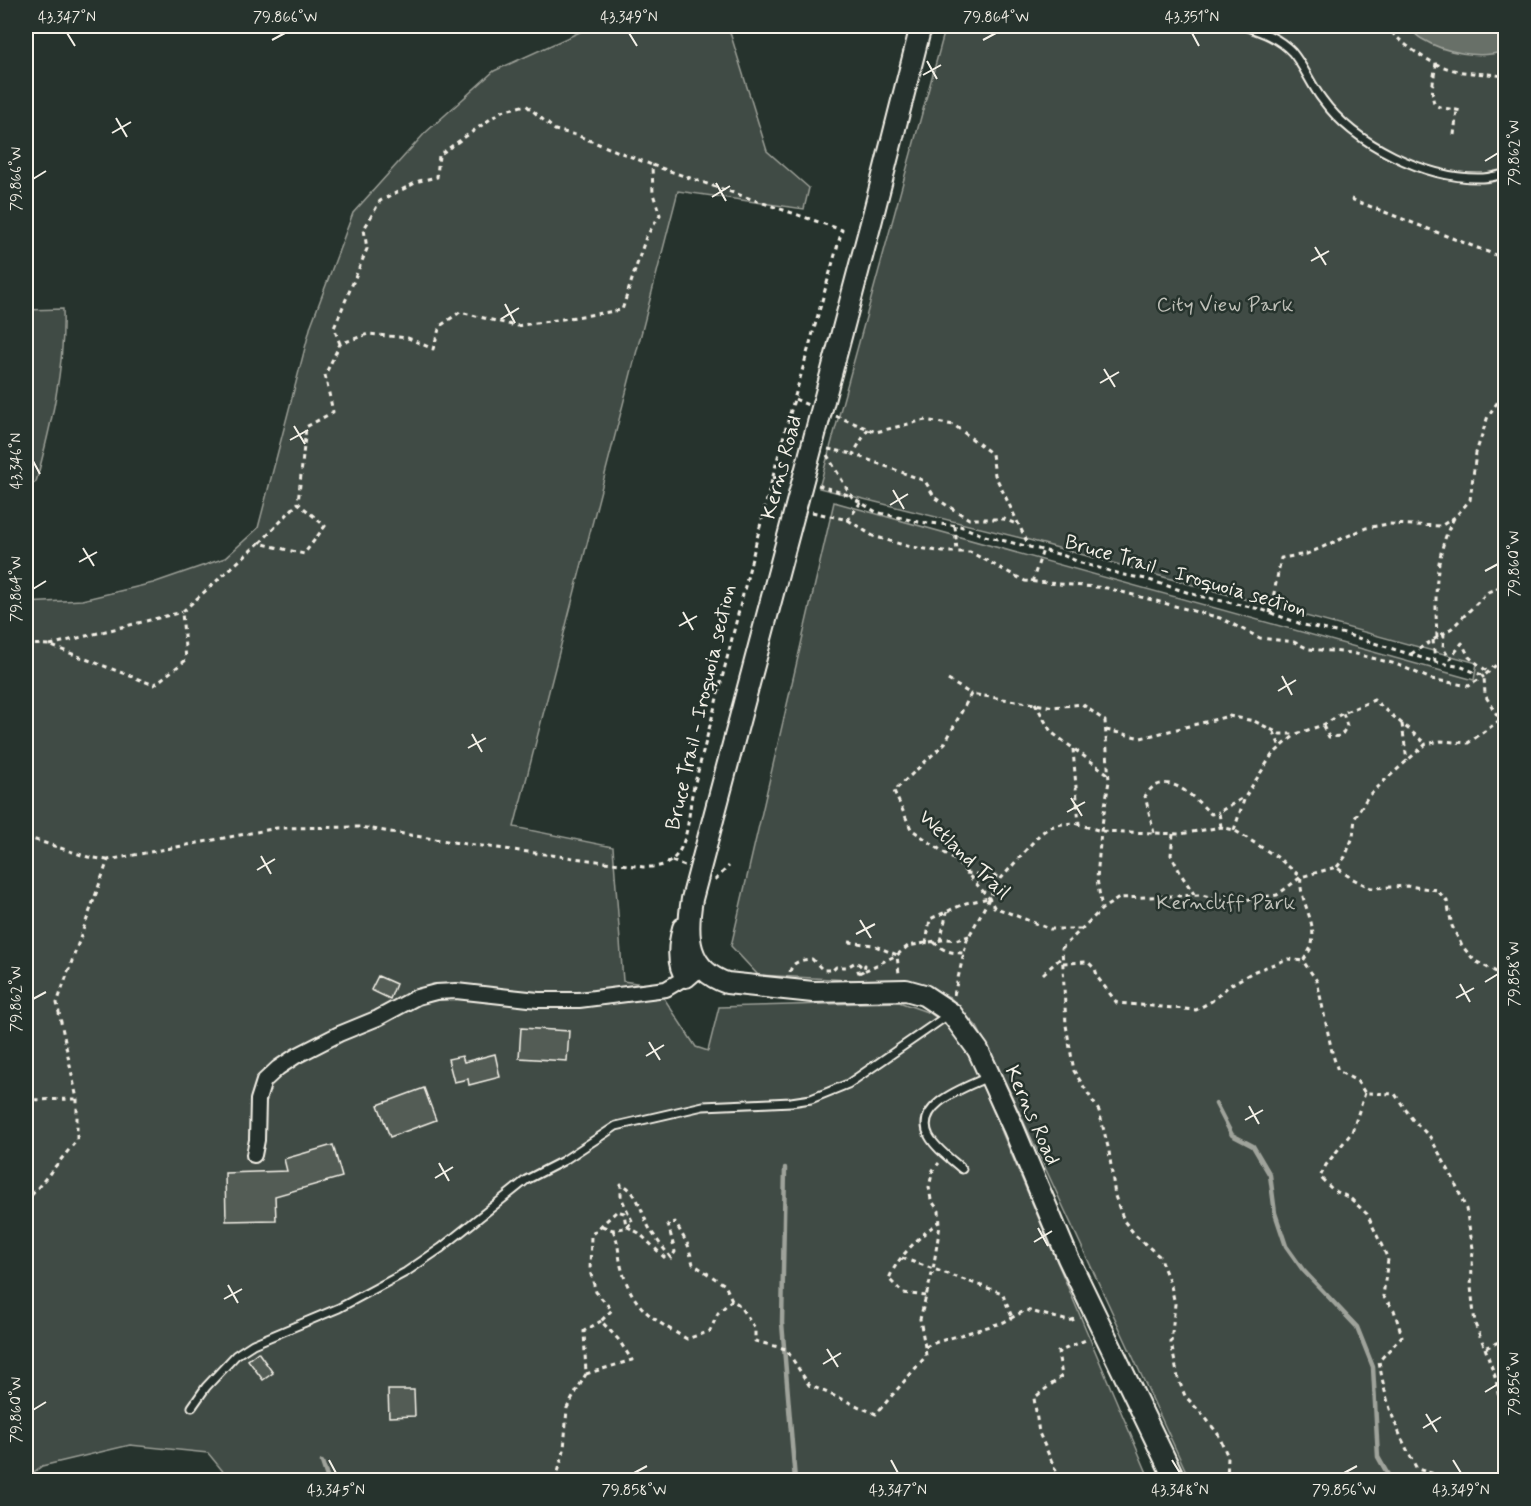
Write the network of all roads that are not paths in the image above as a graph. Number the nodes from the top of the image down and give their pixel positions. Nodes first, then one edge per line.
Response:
1 (921, 26) edge
2 (1244, 26) edge
3 (1506, 174) edge
4 (693, 971) junction
5 (951, 1013) junction
6 (990, 1076) junction
7 (254, 1155) dead end
8 (962, 1169) dead end
9 (192, 1407) dead end
10 (1174, 1480) edge

1 - 4 street, Kerns Road
2 - 3 lane
4 - 5 street, Kerns Road
4 - 7 street
5 - 6 street, Kerns Road
5 - 9 lane
6 - 8 lane
6 - 10 street, Kerns Road

